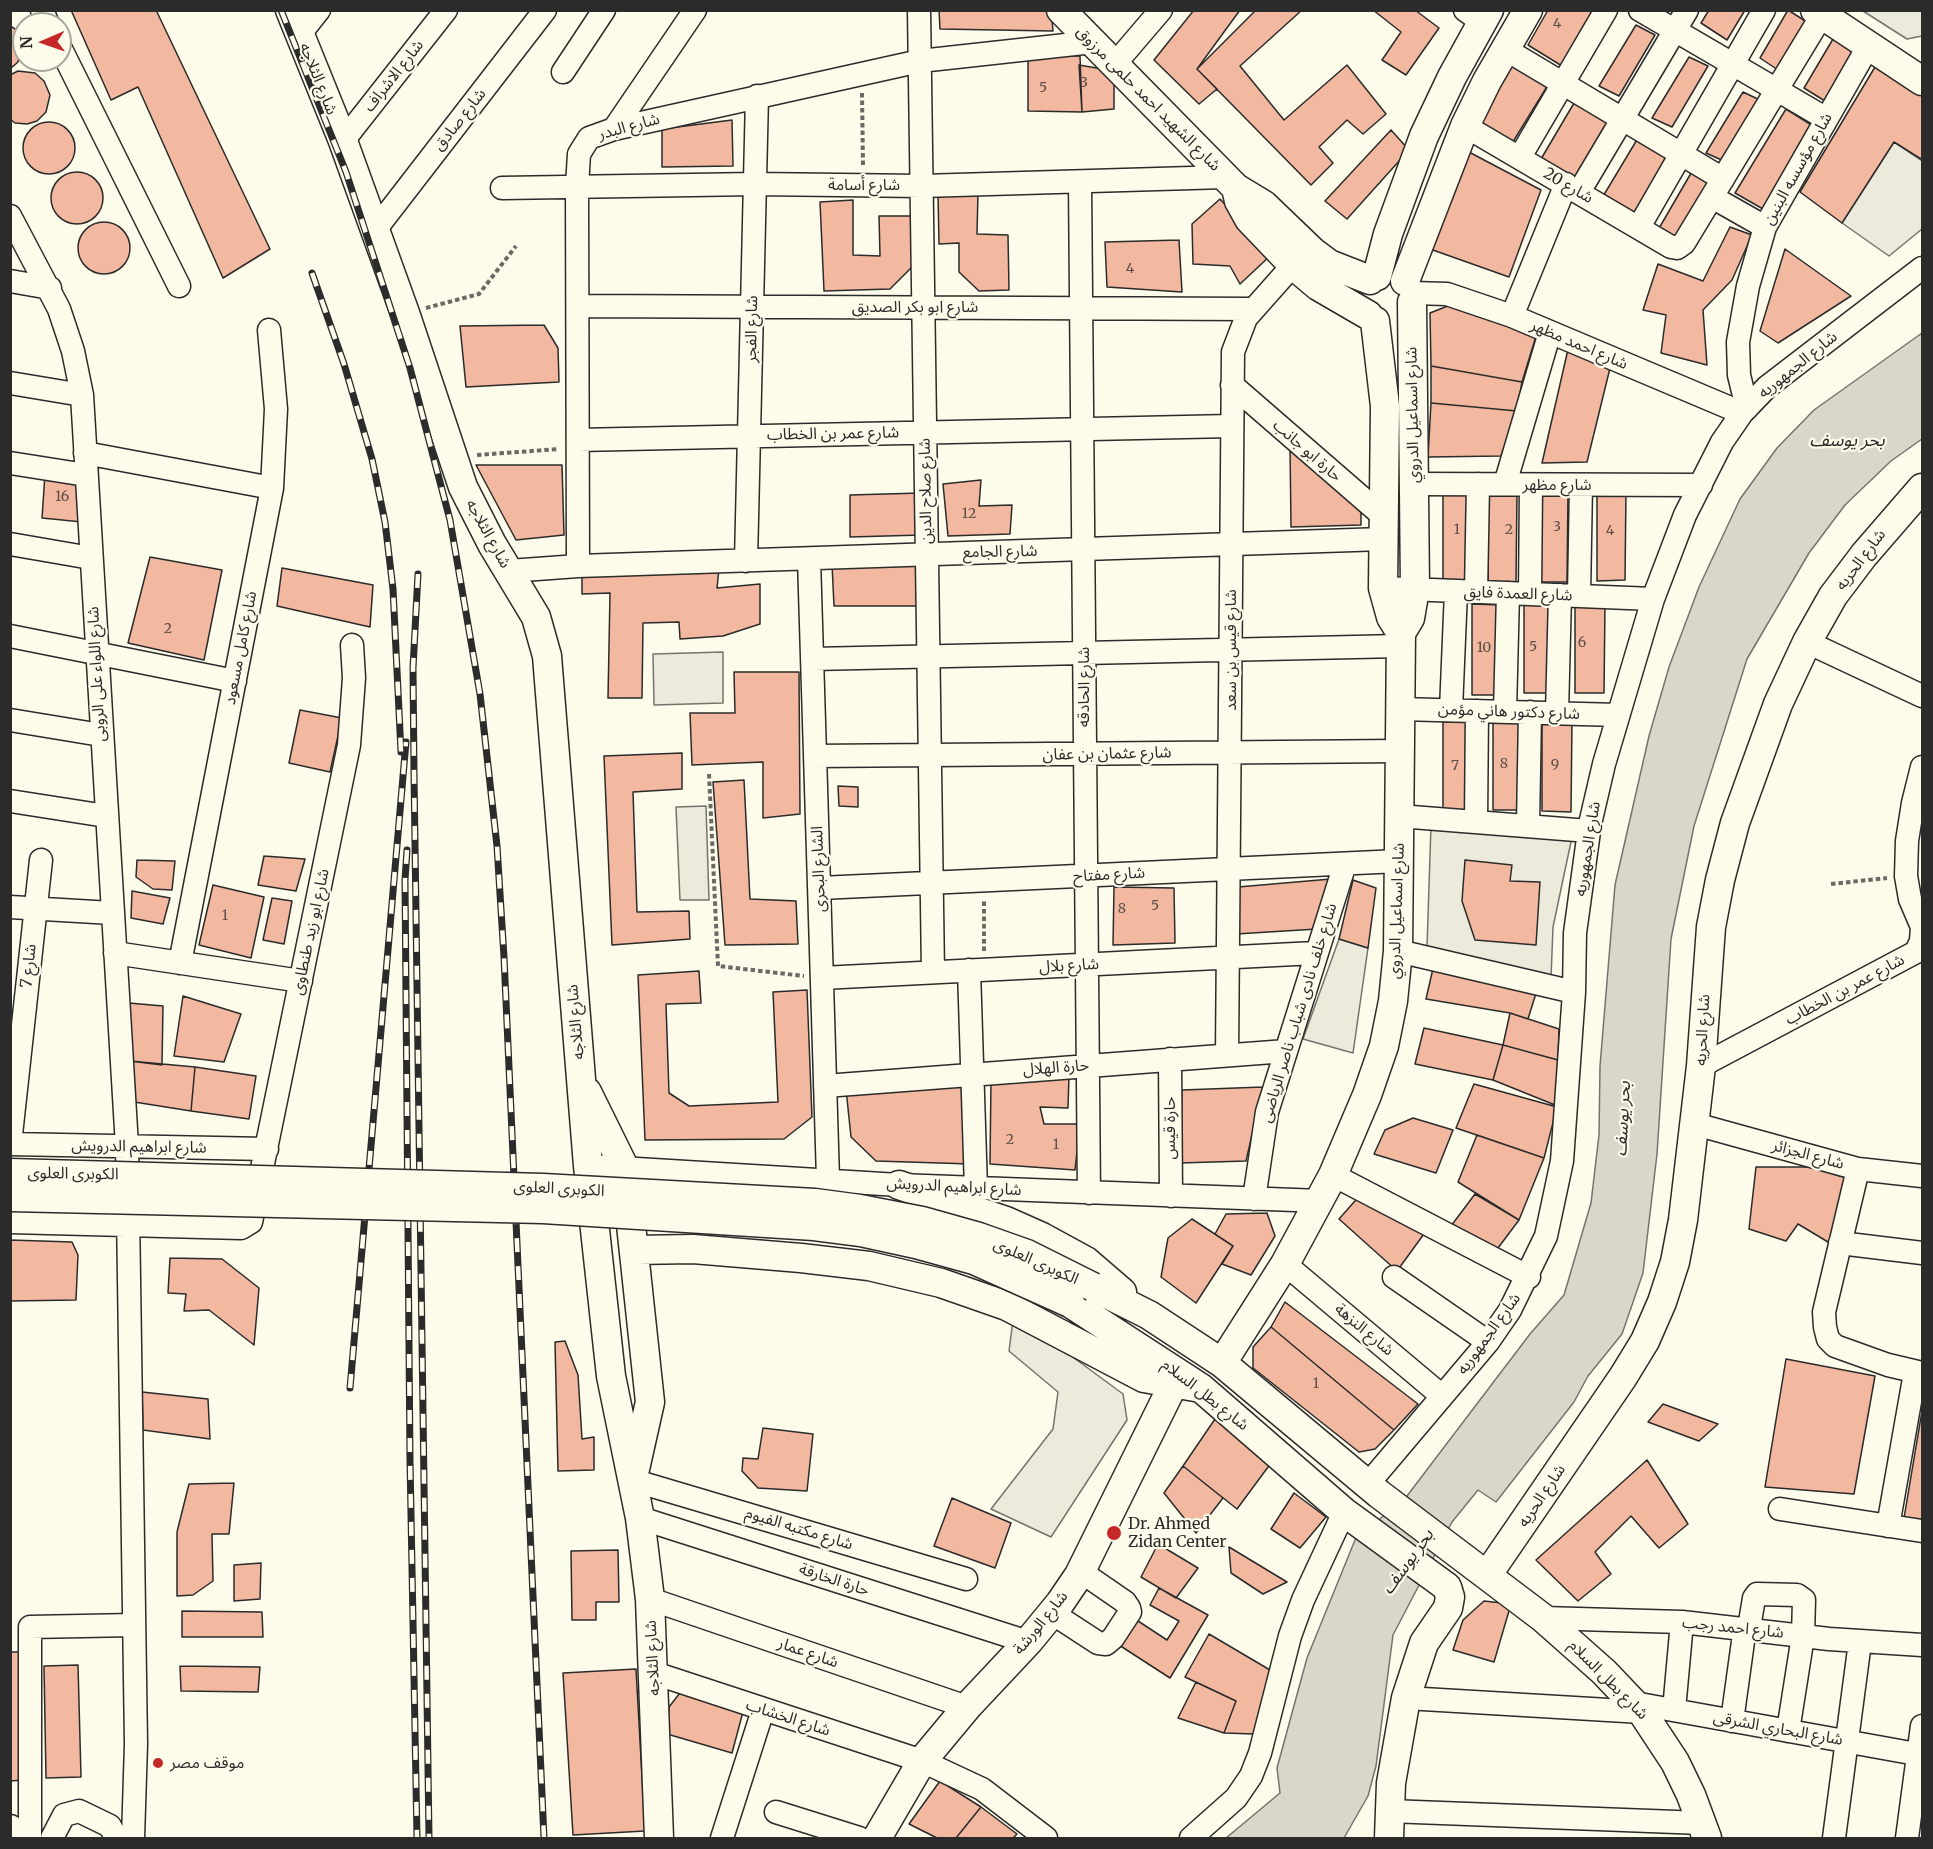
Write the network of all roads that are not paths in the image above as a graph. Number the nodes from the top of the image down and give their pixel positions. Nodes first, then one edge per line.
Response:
1 (319, 10) edge
2 (446, 10) edge
3 (545, 10) edge
4 (604, 10) edge
5 (695, 10) edge
6 (919, 10) edge
7 (1061, 10) edge
8 (1161, 10) edge
9 (1528, 10) edge
10 (1606, 10) edge
11 (1640, 10) edge
12 (1687, 10) edge
13 (1764, 10) edge
14 (1818, 13) edge
15 (1479, 14) edge
16 (295, 22) edge
17 (1675, 30) junction
18 (1093, 42) junction
19 (1869, 45) junction
20 (1505, 49) junction
21 (920, 61) junction
22 (1734, 64) junction
23 (1114, 65) junction
24 (72, 71) edge
25 (562, 72) dead end
26 (1923, 81) edge
27 (1563, 84) junction
28 (1777, 90) junction
29 (757, 96) junction
30 (1825, 118) junction
31 (1622, 120) junction
32 (1465, 126) junction
33 (615, 129) junction
34 (343, 141) junction
35 (1681, 154) junction
36 (1520, 157) junction
37 (1080, 182) junction
38 (1231, 183) junction
39 (755, 184) junction
40 (578, 186) junction
41 (922, 186) junction
42 (502, 188) dead end
43 (1572, 188) junction
44 (1717, 188) junction
45 (10, 216) edge
46 (1639, 227) junction
47 (1765, 227) junction
48 (375, 230) junction
49 (1293, 266) junction
50 (1923, 268) edge
51 (1373, 278) junction
52 (10, 281) edge
53 (179, 286) dead end
54 (50, 288) junction
55 (1410, 292) junction
56 (578, 306) junction
57 (752, 307) junction
58 (924, 307) junction
59 (1081, 308) junction
60 (1252, 309) junction
61 (1512, 316) junction
62 (1372, 318) junction
63 (269, 330) dead end
64 (1550, 332) junction
65 (10, 383) edge
66 (1232, 385) junction
67 (82, 395) junction
68 (1745, 411) junction
69 (1231, 426) junction
70 (1082, 429) junction
71 (925, 432) junction
72 (749, 436) junction
73 (578, 444) junction
74 (85, 453) junction
75 (10, 463) edge
76 (86, 475) junction
77 (1414, 484) junction
78 (1478, 484) junction
79 (1505, 484) junction
80 (1531, 485) junction
81 (1581, 485) junction
82 (1701, 485) junction
83 (272, 488) junction
84 (1923, 488) edge
85 (1383, 527) junction
86 (10, 544) edge
87 (1231, 544) junction
88 (1084, 551) junction
89 (927, 554) junction
90 (91, 558) junction
91 (809, 559) junction
92 (746, 561) junction
93 (579, 566) junction
94 (509, 571) junction
95 (1383, 588) junction
96 (1415, 589) junction
97 (1466, 591) junction
98 (1508, 593) junction
99 (1530, 594) junction
100 (1570, 596) junction
101 (1653, 599) junction
102 (10, 636) edge
103 (1400, 640) junction
104 (1807, 642) junction
105 (352, 645) dead end
106 (1231, 648) junction
107 (96, 652) junction
108 (1084, 652) junction
109 (928, 656) junction
110 (813, 659) junction
111 (235, 681) junction
112 (1923, 696) edge
113 (1400, 709) junction
114 (1450, 710) junction
115 (1477, 711) junction
116 (1505, 712) junction
117 (1530, 712) junction
118 (1557, 713) junction
119 (1618, 715) junction
120 (10, 720) edge
121 (101, 735) junction
122 (1399, 751) junction
123 (1230, 752) junction
124 (1085, 753) junction
125 (930, 755) junction
126 (815, 756) junction
127 (1923, 768) edge
128 (10, 801) edge
129 (106, 816) junction
130 (1399, 816) junction
131 (1476, 822) junction
132 (1528, 826) junction
133 (1589, 831) junction
134 (41, 860) dead end
135 (1399, 861) junction
136 (1345, 864) junction
137 (1229, 869) junction
138 (1086, 876) junction
139 (931, 883) junction
140 (820, 888) junction
141 (10, 907) edge
142 (36, 908) junction
143 (112, 913) junction
144 (1922, 928) edge
145 (1398, 951) junction
146 (115, 953) junction
147 (1315, 953) junction
148 (1228, 957) junction
149 (180, 963) junction
150 (1087, 965) junction
151 (976, 970) junction
152 (933, 972) junction
153 (822, 978) junction
154 (301, 981) junction
155 (1574, 992) junction
156 (1286, 1050) junction
157 (1227, 1055) junction
158 (1170, 1059) junction
159 (1088, 1066) junction
160 (1701, 1066) junction
161 (972, 1075) junction
162 (580, 1078) junction
163 (825, 1086) junction
164 (1695, 1124) junction
165 (10, 1144) edge
166 (127, 1146) junction
167 (267, 1149) junction
168 (588, 1166) junction
169 (625, 1169) junction
170 (1858, 1169) junction
171 (10, 1173) edge
172 (1334, 1175) junction
173 (1923, 1176) edge
174 (828, 1179) junction
175 (899, 1185) junction
176 (976, 1189) junction
177 (1089, 1193) junction
178 (1171, 1196) junction
179 (10, 1197) edge
180 (1254, 1199) junction
181 (1321, 1202) junction
182 (10, 1222) edge
183 (129, 1225) junction
184 (1840, 1243) junction
185 (635, 1250) junction
186 (1923, 1252) edge
187 (1285, 1264) junction
188 (1394, 1277) dead end
189 (1528, 1277) junction
190 (1082, 1295) junction
191 (1149, 1315) junction
192 (1488, 1342) junction
193 (1222, 1363) junction
194 (1919, 1373) edge
195 (1187, 1386) junction
196 (1442, 1396) junction
197 (632, 1480) junction
198 (1374, 1489) junction
199 (1780, 1509) dead end
200 (1351, 1517) junction
201 (640, 1518) junction
202 (1888, 1526) junction
203 (1923, 1532) edge
204 (1080, 1571) junction
205 (1488, 1574) junction
206 (966, 1579) dead end
207 (650, 1599) junction
208 (1052, 1613) junction
209 (1543, 1618) junction
210 (1682, 1622) junction
211 (134, 1624) junction
212 (1747, 1628) junction
213 (1803, 1636) junction
214 (1028, 1642) junction
215 (1860, 1642) junction
216 (1923, 1645) edge
217 (654, 1673) junction
218 (1406, 1698) junction
219 (966, 1707) junction
220 (1638, 1707) junction
221 (763, 1710) junction
222 (1674, 1710) junction
223 (1732, 1721) junction
224 (1923, 1726) edge
225 (1788, 1731) junction
226 (1847, 1742) junction
227 (1921, 1755) edge
228 (922, 1761) junction
229 (776, 1812) dead end
230 (1389, 1825) edge
231 (10, 1829) edge
232 (1704, 1831) edge
233 (22, 1839) edge
234 (30, 1839) edge
235 (52, 1839) edge
236 (116, 1839) edge
237 (133, 1839) edge
238 (659, 1839) edge
239 (722, 1839) edge
240 (859, 1839) edge
241 (877, 1839) edge
242 (1046, 1839) edge
243 (1191, 1839) edge
244 (1834, 1839) edge
245 (1907, 1839) edge

1 - 16 street
2 - 34 street, شارع الاشراف
3 - 48 street, شارع صادق
4 - 25 street
5 - 33 street
6 - 21 street, شارع صلاح الدين
7 - 18 main road, شارع الشهيد احمد حلمى مرزوق
8 - 23 street
9 - 20 main road, شارع اسماعيل الدروي
10 - 27 street
11 - 17 street
12 - 17 street
13 - 22 street
14 - 19 main road
14 - 28 street
15 - 51 main road
16 - 34 main road, شارع الثلاجه
17 - 22 street
17 - 31 street
18 - 21 street, شارع البدر
18 - 23 main road, شارع الشهيد احمد حلمى مرزوق
19 - 26 main road
19 - 30 street, شارع مؤسسه البنين
20 - 27 street
20 - 32 main road, شارع اسماعيل الدروي
21 - 29 street, شارع البدر
21 - 41 street, شارع صلاح الدين
22 - 28 street
22 - 35 street
23 - 38 main road, شارع الشهيد احمد حلمى مرزوق
24 - 53 street
27 - 31 street
27 - 36 street
28 - 30 street
28 - 44 street
29 - 33 street, شارع البدر
29 - 39 street, شارع الفجر
30 - 47 street, شارع مؤسسه البنين
31 - 35 street
31 - 43 street
32 - 36 street, شارع 20
32 - 55 main road, شارع اسماعيل الدروي
33 - 40 street, شارع البدر
34 - 48 main road, شارع الثلاجه
35 - 44 street
35 - 46 street
36 - 43 street, شارع 20
37 - 38 street, شارع أسامة
37 - 41 street, شارع أسامة
37 - 59 street, شارع الحادقه
38 - 49 main road, شارع الشهيد احمد حلمى مرزوق
38 - 51 main road, شارع الشهيد احمد حلمى مرزوق
39 - 40 street, شارع أسامة
39 - 41 street, شارع أسامة
39 - 57 street, شارع الفجر
40 - 42 street, شارع أسامة
40 - 56 street, شارع البدر
41 - 58 street, شارع صلاح الدين
43 - 46 street, شارع 20
43 - 61 street
44 - 46 street, شارع 20
44 - 47 street
45 - 54 street, شارع اللواء على الروبى
47 - 68 street, شارع مؤسسه البنين
48 - 94 main road, شارع الثلاجه
49 - 60 street, شارع قيس بن سعد
49 - 62 main road, شارع الشهيد احمد حلمى مرزوق
50 - 68 street, شارع الجمهوريه
51 - 55 main road
51 - 62 main road
52 - 54 street
54 - 67 street, شارع اللواء على الروبى
55 - 61 street, شارع احمد مظهر
55 - 62 main road
55 - 77 main road, شارع اسماعيل الدروي
56 - 57 street, شارع ابو بكر الصديق
56 - 73 street, شارع البدر
57 - 58 street, شارع ابو بكر الصديق
57 - 72 street, شارع الفجر
58 - 59 street, شارع ابو بكر الصديق
58 - 71 street, شارع صلاح الدين
59 - 60 street, شارع ابو بكر الصديق
59 - 70 street, شارع الحادقه
60 - 66 street, شارع قيس بن سعد
61 - 64 street, شارع احمد مظهر
62 - 85 main road, شارع اسماعيل الدروي
63 - 83 street, شارع كامل مسعود
64 - 68 street, شارع احمد مظهر
64 - 79 street
65 - 67 street
66 - 69 street, شارع قيس بن سعد
66 - 85 street, حارة ابو جانب
67 - 74 street, شارع اللواء على الروبى
68 - 82 street, شارع الجمهوريه
69 - 70 street, شارع عمر بن الخطاب
69 - 87 street, شارع قيس بن سعد
70 - 71 street, شارع عمر بن الخطاب
70 - 88 street, شارع الحادقه
71 - 72 street, شارع عمر بن الخطاب
71 - 89 street, شارع صلاح الدين
72 - 73 street, شارع عمر بن الخطاب
72 - 92 street, شارع الفجر
73 - 93 street, شارع البدر
74 - 76 street, شارع اللواء على الروبى
74 - 83 street
75 - 76 street
76 - 90 street, شارع اللواء على الروبى
77 - 78 street, شارع مظهر
77 - 96 main road, شارع اسماعيل الدروي
78 - 79 street, شارع مظهر
78 - 97 street
79 - 80 street, شارع مظهر
80 - 81 street, شارع مظهر
80 - 99 street
81 - 82 street, شارع مظهر
81 - 100 street
82 - 101 street, شارع الجمهوريه
83 - 111 street, شارع كامل مسعود
84 - 104 main road, شارع الحريه
85 - 87 street, شارع الجامع
85 - 95 main road, شارع اسماعيل الدروي
86 - 90 street
87 - 88 street, شارع الجامع
87 - 106 street, شارع قيس بن سعد
88 - 89 street, شارع الجامع
88 - 108 street, شارع الحادقه
89 - 91 street, شارع الجامع
89 - 109 street, شارع صلاح الدين
90 - 107 street, شارع اللواء على الروبى
91 - 92 street, شارع الجامع
91 - 110 street, الشارع البحرى
92 - 93 street, شارع الجامع
93 - 94 street, شارع الجامع
94 - 162 main road, شارع الثلاجه
95 - 96 street, شارع العمدة فايق
95 - 103 main road, شارع اسماعيل الدروي
96 - 97 street, شارع العمدة فايق
96 - 103 main road, شارع اسماعيل الدروي
97 - 98 street, شارع العمدة فايق
97 - 114 street
98 - 99 street, شارع العمدة فايق
98 - 116 street
99 - 100 street, شارع العمدة فايق
100 - 101 street, شارع العمدة فايق
100 - 118 street
101 - 119 street, شارع الجمهوريه
102 - 107 street
103 - 106 street
103 - 113 main road, شارع اسماعيل الدروي
104 - 112 street
104 - 160 main road, شارع الحريه
105 - 154 street, شارع ابو زيد طنطاوى
106 - 108 street
106 - 123 street, شارع قيس بن سعد
107 - 111 street
107 - 121 street, شارع اللواء على الروبى
108 - 109 street
108 - 124 street, شارع الحادقه
109 - 110 street
109 - 125 street, شارع صلاح الدين
110 - 126 street, الشارع البحرى
111 - 149 street, شارع كامل مسعود
113 - 114 street, شارع دكتور هاني مؤمن
113 - 122 main road, شارع اسماعيل الدروي
114 - 115 street, شارع دكتور هاني مؤمن
115 - 116 street, شارع دكتور هاني مؤمن
115 - 131 street
116 - 117 street, شارع دكتور هاني مؤمن
117 - 118 street, شارع دكتور هاني مؤمن
117 - 132 street
118 - 119 street, شارع دكتور هاني مؤمن
119 - 133 street, شارع الجمهوريه
120 - 121 street
121 - 129 street, شارع اللواء على الروبى
122 - 123 street, شارع عثمان بن عفان
122 - 130 main road, شارع اسماعيل الدروي
123 - 124 street, شارع عثمان بن عفان
123 - 137 street, شارع قيس بن سعد
124 - 125 street, شارع عثمان بن عفان
124 - 138 street, شارع الحادقه
125 - 126 street, شارع عثمان بن عفان
125 - 139 street, شارع صلاح الدين
126 - 140 street, الشارع البحرى
127 - 144 street, شارع عمر بن الخطاب
128 - 129 street
129 - 143 street, شارع اللواء على الروبى
130 - 131 street
130 - 135 main road, شارع اسماعيل الدروي
131 - 132 street
132 - 133 street
133 - 155 street, شارع الجمهوريه
134 - 142 street, شارع 7
135 - 136 street, شارع مفتاح
135 - 145 main road, شارع اسماعيل الدروي
136 - 137 street, شارع مفتاح
136 - 147 street, شارع خلف نادى شباب ناصر الرياضى
137 - 138 street, شارع مفتاح
137 - 148 street, شارع قيس بن سعد
138 - 139 street, شارع مفتاح
138 - 150 street, شارع الحادقه
139 - 140 street, شارع مفتاح
139 - 152 street, شارع صلاح الدين
140 - 153 street, الشارع البحرى
141 - 142 street
142 - 143 street
142 - 165 street, شارع 7
143 - 146 street, شارع اللواء على الروبى
144 - 160 street, شارع عمر بن الخطاب
145 - 155 street
145 - 172 main road, شارع اسماعيل الدروي
146 - 149 street
146 - 166 street, شارع اللواء على الروبى
147 - 148 street, شارع بلال
147 - 156 street, شارع خلف نادى شباب ناصر الرياضى
148 - 150 street, شارع بلال
148 - 157 street, شارع قيس بن سعد
149 - 154 street
150 - 151 street, شارع بلال
150 - 159 street, شارع الحادقه
151 - 152 street, شارع بلال
151 - 161 street
152 - 153 street, شارع بلال
153 - 163 street, الشارع البحرى
154 - 167 street, شارع ابو زيد طنطاوى
155 - 189 street, شارع الجمهوريه
156 - 157 street, حارة الهلال
156 - 180 street, شارع خلف نادى شباب ناصر الرياضى
157 - 158 street, حارة الهلال
158 - 159 street, حارة الهلال
158 - 178 street, حارة قيس
159 - 161 street, حارة الهلال
159 - 177 street, شارع الحادقه
160 - 164 main road, شارع الحريه
161 - 163 street, حارة الهلال
161 - 176 street
162 - 168 main road, شارع الثلاجه
162 - 169 main road, شارع الثلاجه
163 - 174 street, الشارع البحرى
164 - 170 street, شارع الجزائر
164 - 205 main road, شارع الحريه
165 - 166 street, شارع ابراهيم الدرويش
166 - 167 street, شارع ابراهيم الدرويش
166 - 183 street, شارع اللواء على الروبى
167 - 183 street, شارع ابو زيد طنطاوى
168 - 169 street, شارع ابراهيم الدرويش
168 - 197 main road, شارع الثلاجه
169 - 174 street, شارع ابراهيم الدرويش
169 - 185 main road, شارع الثلاجه
170 - 173 street, شارع الجزائر
170 - 184 street
171 - 190 main road, الكوبرى العلوى, bridge
172 - 181 main road, شارع اسماعيل الدروي
172 - 189 street
174 - 175 street, شارع ابراهيم الدرويش
175 - 176 street, شارع ابراهيم الدرويش
175 - 191 main road
176 - 177 street, شارع ابراهيم الدرويش
177 - 178 street, شارع ابراهيم الدرويش
178 - 180 street, شارع ابراهيم الدرويش
179 - 190 main road, الكوبرى العلوى, bridge
180 - 181 street, شارع ابراهيم الدرويش
181 - 187 main road, شارع اسماعيل الدروي
182 - 183 street
183 - 211 street, شارع اللواء على الروبى
184 - 186 street
184 - 194 street
185 - 195 main road
185 - 197 main road, شارع الثلاجه
187 - 193 main road, شارع اسماعيل الدروي
187 - 196 street, شارع النزهة
188 - 192 street
189 - 192 street, شارع الجمهوريه
190 - 191 main road, شارع بطل السلام
190 - 195 main road, شارع بطل السلام
191 - 193 main road, شارع بطل السلام
192 - 196 street, شارع الجمهوريه
193 - 198 main road, شارع بطل السلام
194 - 202 street
195 - 200 main road, شارع بطل السلام
195 - 204 main road, شارع الورشة
196 - 198 street, شارع الجمهوريه
197 - 201 main road, شارع الثلاجه
197 - 206 street, شارع مكتبه الفيوم
198 - 205 main road, شارع بطل السلام
199 - 202 street
200 - 218 main road, شارع بطل السلام
200 - 243 street
201 - 207 main road, شارع الثلاجه
201 - 214 street, حارة الخارقة
202 - 203 street
204 - 208 main road, شارع الورشة
204 - 208 street
205 - 209 main road, شارع بطل السلام
207 - 217 main road, شارع الثلاجه
207 - 219 street, شارع عمار
208 - 214 main road, شارع الورشة
209 - 210 street, شارع احمد رجب
209 - 220 main road, شارع بطل السلام
210 - 212 street, شارع احمد رجب
210 - 222 street
211 - 234 street
211 - 237 street, شارع اللواء على الروبى
212 - 213 street, شارع احمد رجب
212 - 213 street
212 - 223 street
213 - 215 street, شارع احمد رجب
213 - 225 street
214 - 219 main road, شارع الورشة
215 - 216 street, شارع احمد رجب
215 - 226 street
217 - 221 street, شارع الخشاب
217 - 238 main road, شارع الثلاجه
218 - 220 street, شارع البحاري الشرقى
218 - 230 main road
219 - 228 main road, شارع الورشة
220 - 222 street, شارع البحاري الشرقى
220 - 232 main road, شارع بطل السلام
221 - 228 street, شارع الخشاب
221 - 239 street
222 - 223 street, شارع البحاري الشرقى
223 - 225 street, شارع البحاري الشرقى
224 - 227 street
225 - 226 street, شارع البحاري الشرقى
226 - 227 street, شارع البحاري الشرقى
226 - 244 street
227 - 245 street
228 - 241 main road, شارع الورشة
228 - 242 street, شارع الخشاب
229 - 240 street
230 - 232 street
231 - 233 main road
235 - 236 street

